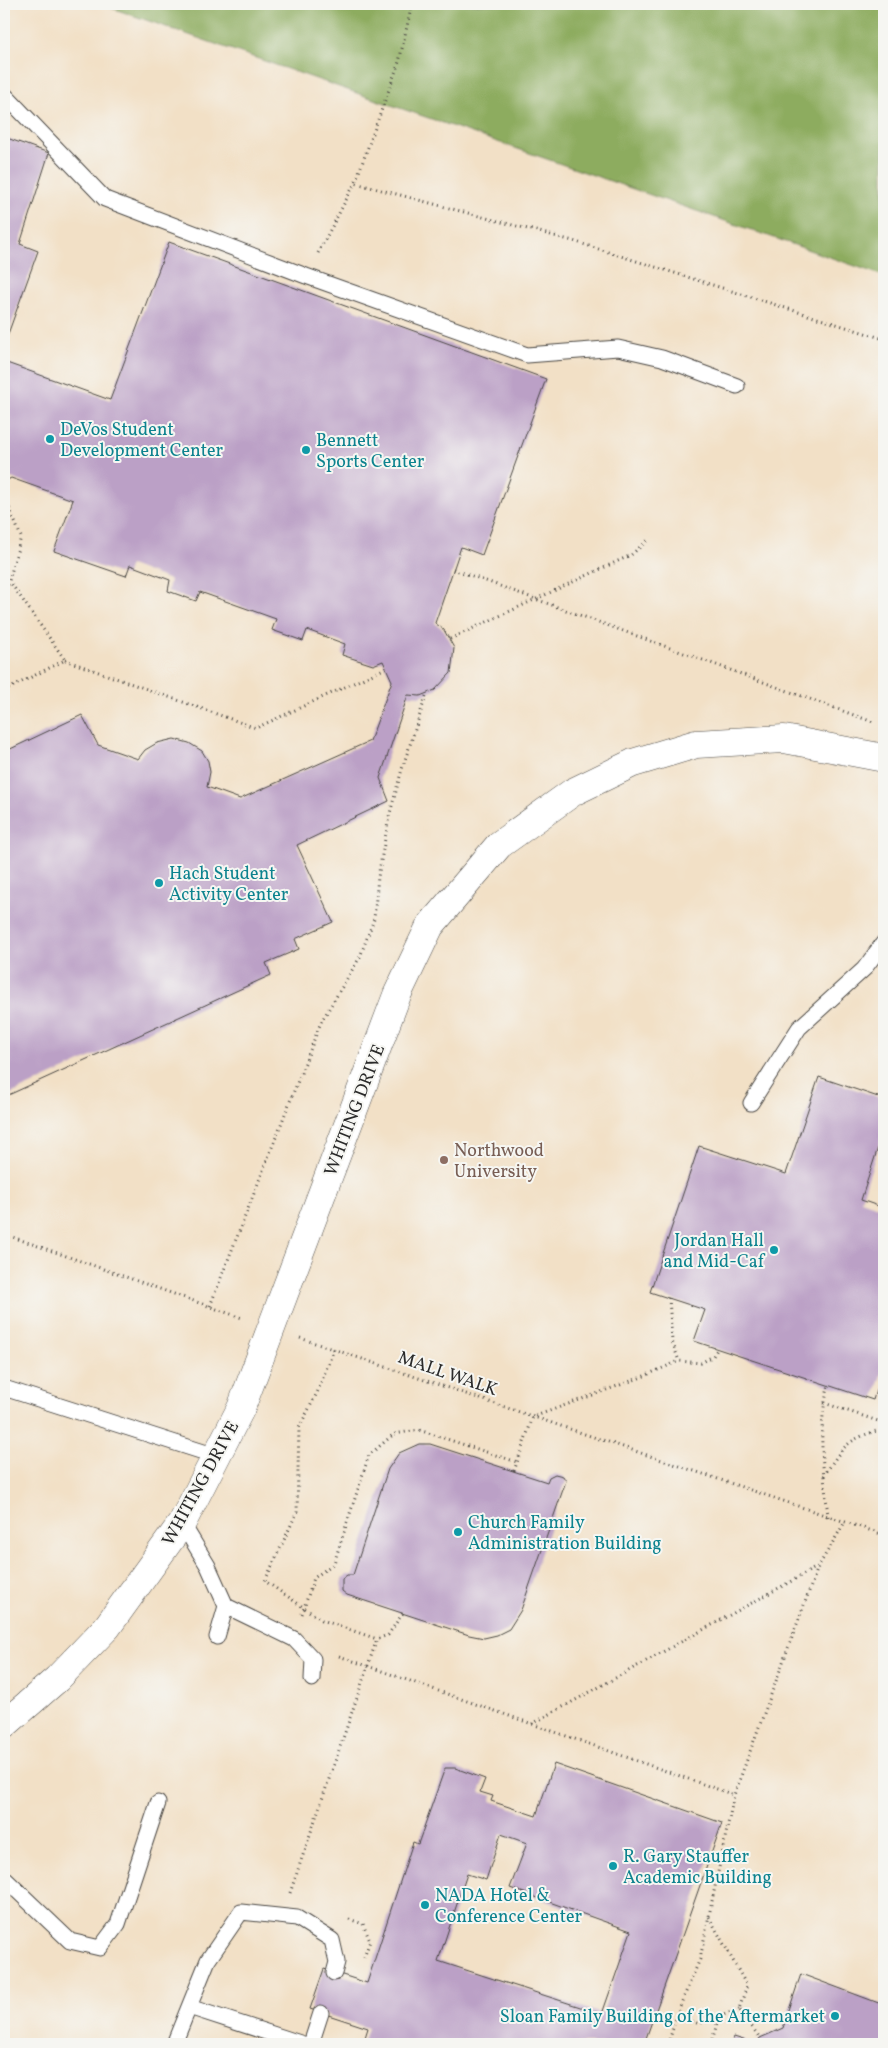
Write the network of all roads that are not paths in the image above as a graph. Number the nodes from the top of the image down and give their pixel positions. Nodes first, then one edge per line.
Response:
1 (4, 94) edge
2 (737, 386) dead end
3 (884, 758) edge
4 (884, 942) edge
5 (750, 1103) dead end
6 (4, 1388) edge
7 (216, 1456) junction
8 (182, 1523) junction
9 (226, 1606) junction
10 (217, 1637) dead end
11 (312, 1679) dead end
12 (4, 1725) edge
13 (158, 1803) dead end
14 (4, 1878) edge
15 (334, 1972) dead end
16 (189, 2007) junction
17 (321, 2013) dead end
18 (174, 2044) edge
19 (303, 2044) edge
20 (311, 2044) edge

1 - 2 lane
3 - 7 street, WHITING DRIVE
4 - 5 lane
6 - 7 lane
7 - 8 street, WHITING DRIVE
8 - 9 lane
8 - 12 street, WHITING DRIVE
9 - 10 lane
9 - 11 lane
13 - 14 lane
15 - 16 lane
16 - 18 lane
16 - 19 lane
17 - 20 lane

